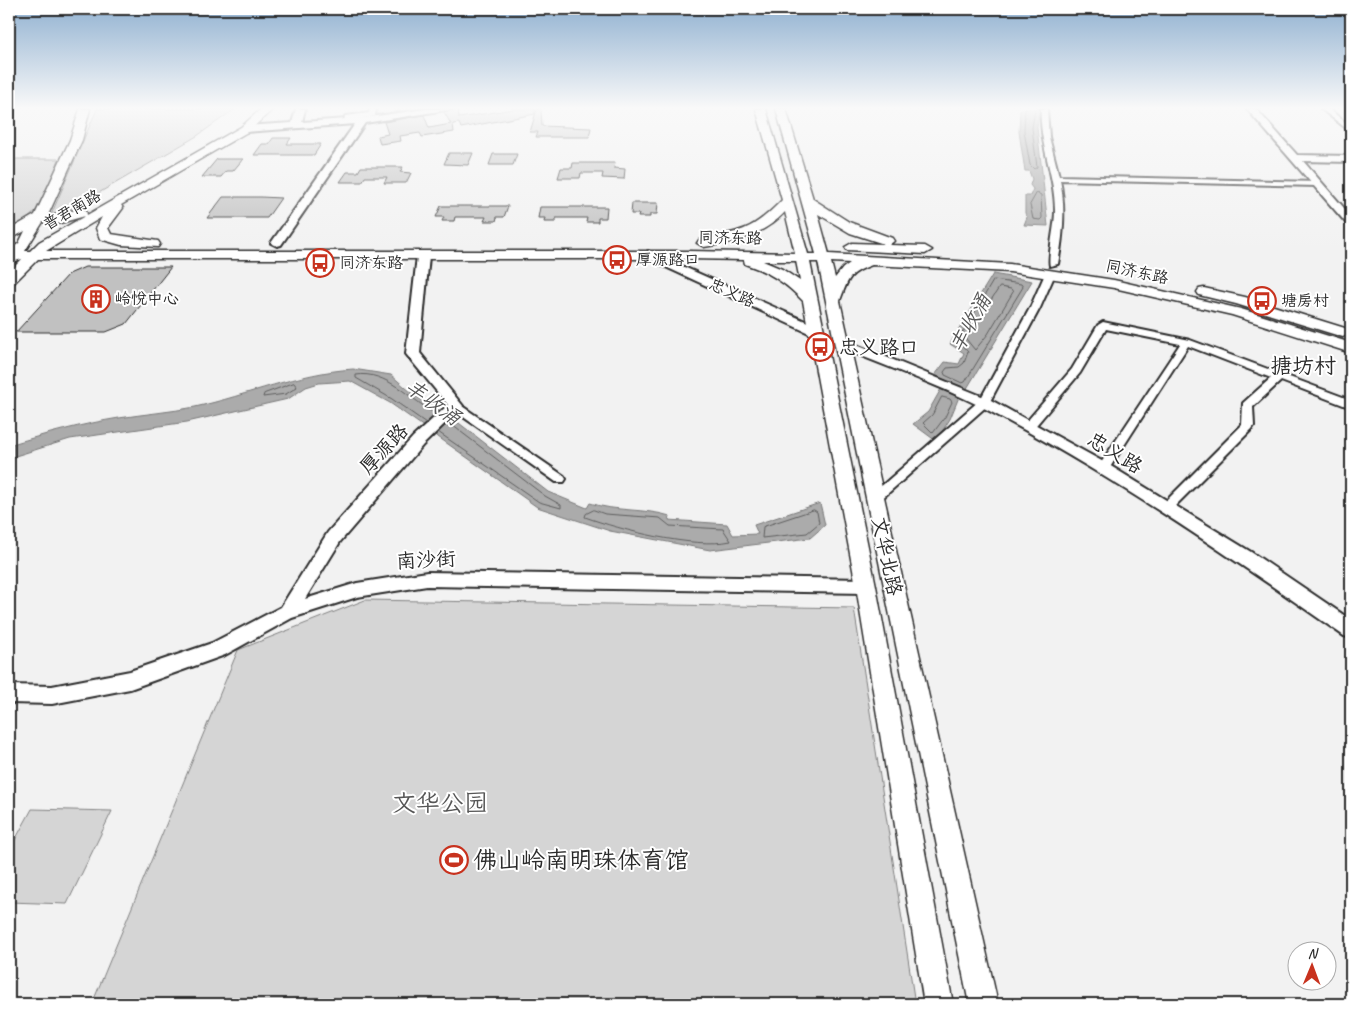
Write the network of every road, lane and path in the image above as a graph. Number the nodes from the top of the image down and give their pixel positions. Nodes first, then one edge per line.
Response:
1 (68, 156) edge
2 (179, 156) edge
3 (197, 156) edge
4 (338, 156) edge
5 (780, 156) edge
6 (790, 156) edge
7 (1050, 156) edge
8 (1296, 158) joint
9 (1351, 159) edge
10 (1057, 178) junction
11 (1318, 184) junction
12 (130, 195) junction
13 (798, 201) junction
14 (82, 213) junction
15 (41, 214) junction
16 (1351, 222) edge
17 (9, 236) edge
18 (278, 243) junction
19 (152, 244) junction
20 (704, 244) junction
21 (34, 248) junction
22 (922, 250) junction
23 (801, 251) junction
24 (822, 252) junction
25 (10, 253) edge
26 (75, 255) junction
27 (648, 255) junction
28 (423, 256) junction
29 (734, 256) junction
30 (872, 260) junction
31 (1007, 262) junction
32 (1051, 269) junction
33 (9, 282) edge
34 (811, 302) junction
35 (833, 302) junction
36 (816, 331) junction
37 (1351, 335) edge
38 (1186, 342) junction
39 (842, 343) junction
40 (1351, 348) edge
41 (1279, 377) junction
42 (980, 400) junction
43 (1351, 404) edge
44 (451, 411) junction
45 (1028, 427) junction
46 (1103, 469) junction
47 (560, 479) dead end
48 (874, 498) junction
49 (1166, 508) junction
50 (866, 586) junction
51 (287, 612) junction
52 (1351, 630) edge
53 (9, 694) edge
54 (938, 1004) edge
55 (983, 1004) edge

1 - 15 main road
2 - 14 main road, 普君南路
3 - 12 main road, 普君南路
4 - 18 street
5 - 13 main road, 文华北路
6 - 13 main road, 文华北路
7 - 10 street
8 - 9 street
8 - 11 street
10 - 11 street
10 - 32 street
11 - 16 street
12 - 19 main road
12 - 21 main road, 普君南路
13 - 20 main road
13 - 22 main road
13 - 23 main road, 文华北路
13 - 24 main road, 文华北路
14 - 15 main road
14 - 21 main road, 普君南路
15 - 17 main road
15 - 21 main road
18 - 19 main road, 同济东路
18 - 20 main road, 同济东路
19 - 21 main road, 同济东路
20 - 23 main road, 同济东路
21 - 25 main road, 同济东路
21 - 26 main road, 同济东路
21 - 33 main road
22 - 24 main road, 同济东路
22 - 31 main road, 同济东路
23 - 24 main road, 同济东路
23 - 29 main road, 同济东路
23 - 34 main road, 文华北路
24 - 30 main road, 同济东路
24 - 35 main road, 文华北路
26 - 28 main road, 同济东路
26 - 33 main road
27 - 28 main road, 同济东路
27 - 29 main road, 同济东路
27 - 36 street, 忠义路
28 - 44 street
29 - 34 main road
30 - 31 main road, 同济东路
30 - 35 main road
31 - 32 main road, 同济东路
32 - 37 main road, 同济东路
32 - 40 main road, 同济东路
32 - 42 street
34 - 36 main road, 文华北路
35 - 39 main road, 文华北路
36 - 50 main road, 文华北路
38 - 41 street
38 - 45 street
38 - 46 street
39 - 42 street, 忠义路
39 - 48 main road, 文华北路
41 - 43 street
41 - 49 street
42 - 45 street, 忠义路
42 - 48 street
44 - 47 street
44 - 51 street, 厚源路
45 - 46 street, 忠义路
46 - 49 street, 忠义路
48 - 55 main road, 文华北路
49 - 52 street, 忠义路
50 - 51 street, 南沙街
50 - 54 main road, 文华北路
51 - 53 street, 南沙街

